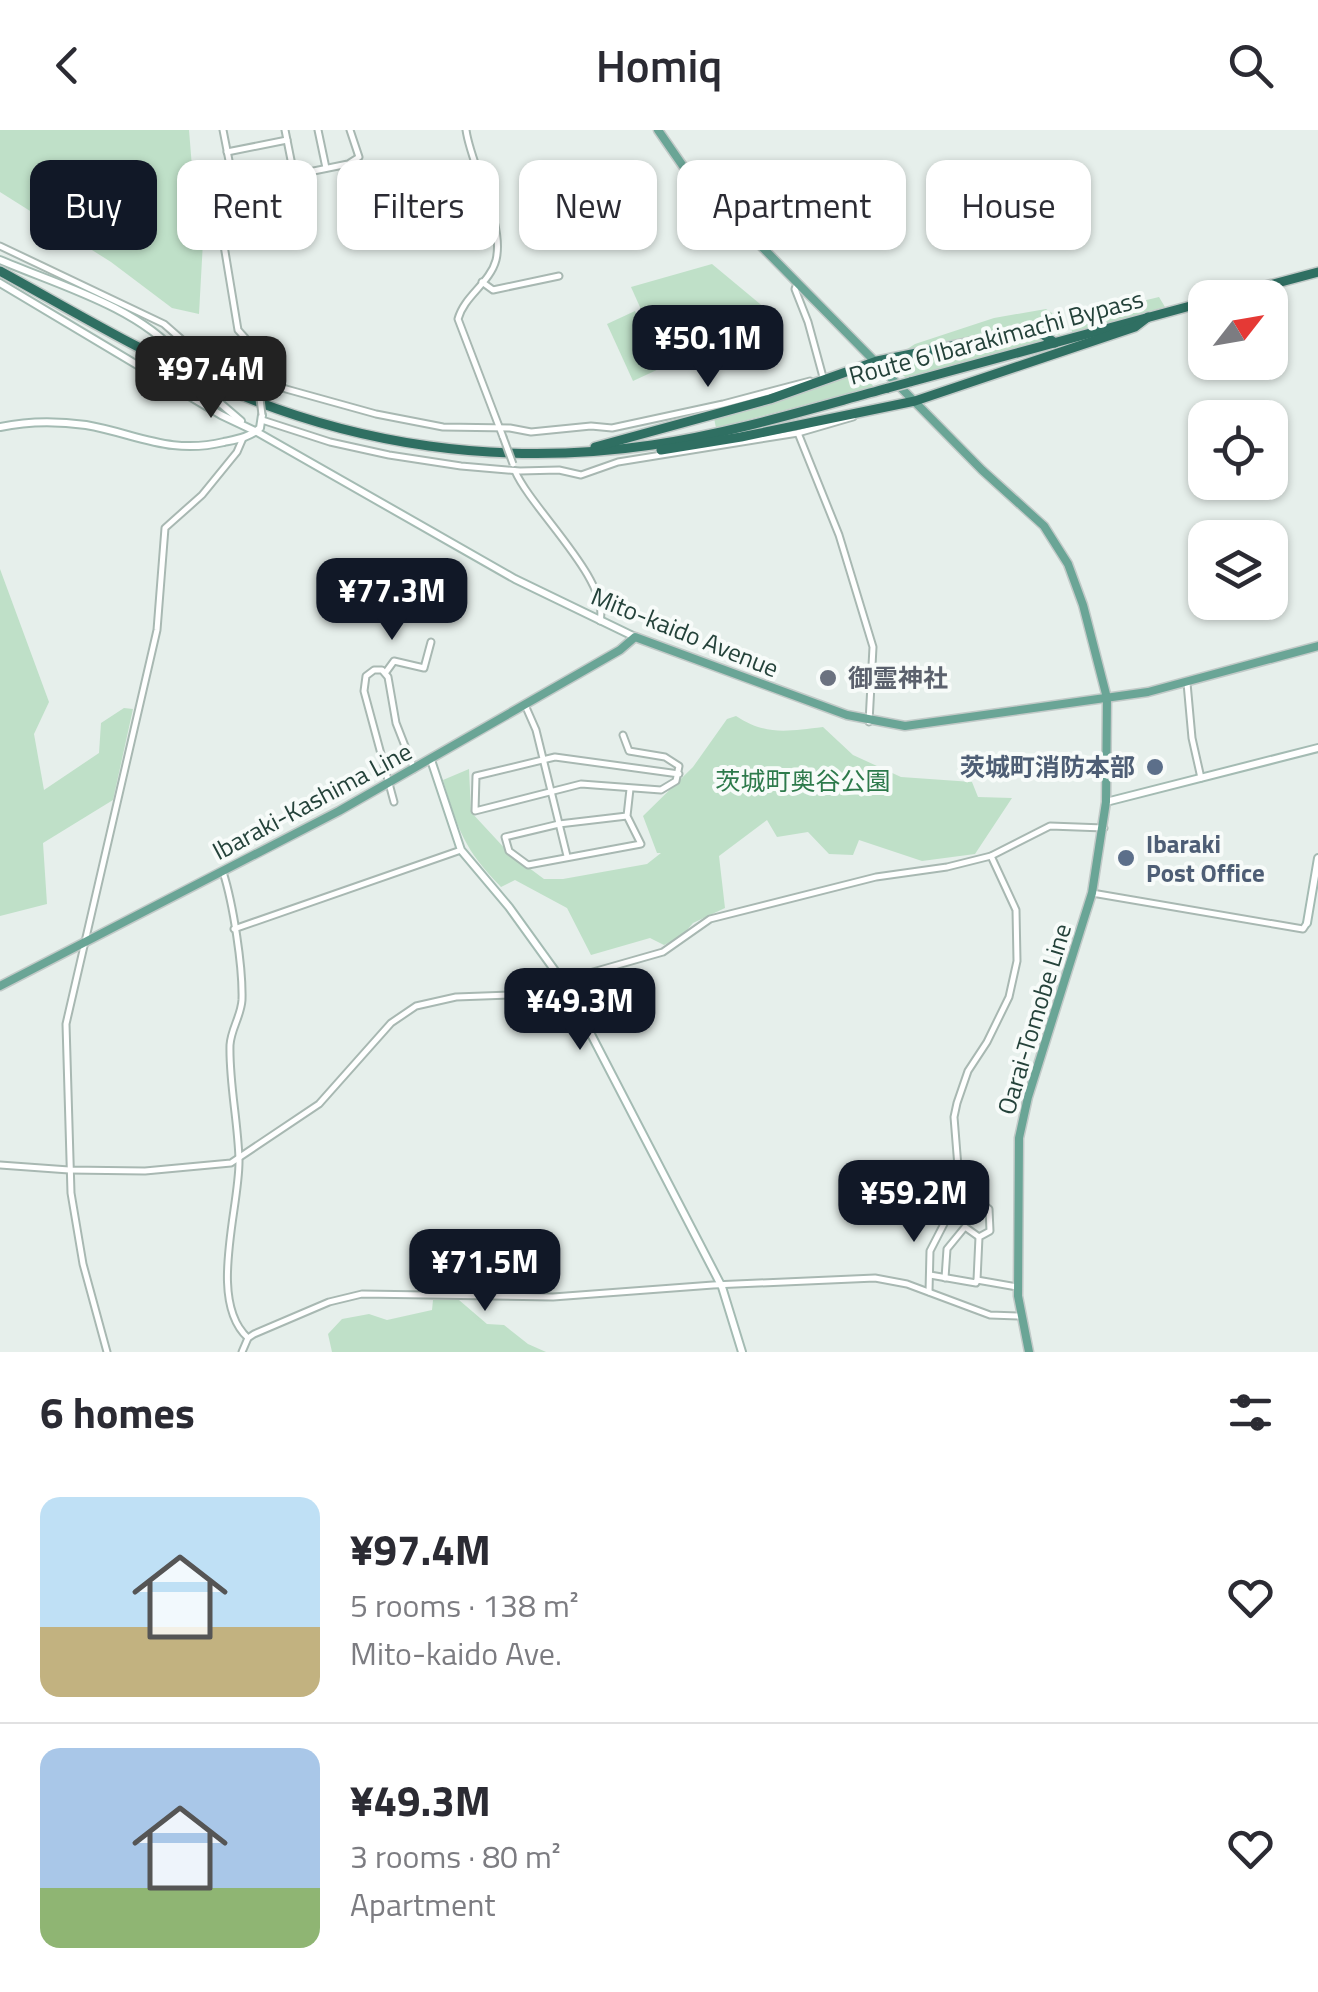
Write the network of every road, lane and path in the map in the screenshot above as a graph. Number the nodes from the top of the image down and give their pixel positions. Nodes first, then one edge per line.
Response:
1 (223, 130) edge
2 (285, 130) edge
3 (318, 130) edge
4 (350, 130) edge
5 (466, 130) edge
6 (658, 130) edge
7 (287, 140) junction
8 (227, 152) junction
9 (229, 160) edge
10 (291, 160) edge
11 (326, 168) junction
12 (317, 170) edge
13 (0, 246) edge
14 (224, 250) edge
15 (0, 260) edge
16 (0, 272) edge
17 (1318, 272) edge
18 (559, 276) dead end
19 (1288, 280) edge
20 (482, 282) junction
21 (797, 282) junction
22 (0, 283) edge
23 (1188, 306) edge
24 (1060, 344) junction
25 (876, 361) junction
26 (827, 378) junction
27 (258, 379) junction
28 (915, 400) junction
29 (859, 412) junction
30 (262, 417) junction
31 (0, 427) edge
32 (501, 428) junction
33 (254, 430) junction
34 (798, 434) junction
35 (243, 438) junction
36 (594, 452) junction
37 (568, 454) junction
38 (514, 467) junction
39 (600, 621) junction
40 (635, 637) junction
41 (431, 642) dead end
42 (1318, 646) edge
43 (386, 673) junction
44 (1186, 683) junction
45 (1107, 698) junction
46 (524, 705) junction
47 (869, 722) junction
48 (623, 736) dead end
49 (1318, 748) edge
50 (543, 758) junction
51 (431, 760) junction
52 (414, 769) junction
53 (679, 774) junction
54 (1201, 778) junction
55 (388, 784) junction
56 (630, 789) junction
57 (551, 791) junction
58 (394, 802) dead end
59 (1106, 802) junction
60 (627, 816) junction
61 (559, 824) junction
62 (1104, 828) junction
63 (460, 850) junction
64 (991, 856) junction
65 (568, 857) junction
66 (1318, 858) edge
67 (223, 872) junction
68 (1092, 892) junction
69 (1307, 923) joint
70 (234, 929) junction
71 (85, 943) junction
72 (562, 980) junction
73 (0, 986) edge
74 (239, 1160) junction
75 (0, 1165) edge
76 (69, 1170) junction
77 (985, 1206) dead end
78 (979, 1237) junction
79 (930, 1275) junction
80 (945, 1278) junction
81 (977, 1280) junction
82 (722, 1286) junction
83 (1018, 1286) junction
84 (928, 1292) junction
85 (1020, 1316) junction
86 (248, 1338) junction
87 (107, 1352) edge
88 (242, 1352) edge
89 (742, 1352) edge
90 (1028, 1352) edge

1 - 8 street
2 - 7 street
3 - 11 street
4 - 11 street
5 - 20 street
6 - 21 main road, Oarai-Tomobe Line
7 - 8 street
7 - 10 street
8 - 9 street
11 - 12 street
13 - 27 street
14 - 27 street
15 - 33 street, bridge
16 - 37 highway, Route 6 Ibarakimachi Bypass
17 - 19 highway
18 - 20 street
20 - 32 street
21 - 25 main road, Oarai-Tomobe Line
21 - 26 street
22 - 33 street
23 - 24 highway, Route 6 Ibarakimachi Bypass
24 - 25 highway
24 - 28 highway
24 - 36 highway, Route 6 Ibarakimachi Bypass, bridge
25 - 26 highway
25 - 28 main road, Oarai-Tomobe Line
26 - 32 street
26 - 37 highway
27 - 30 street, bridge
27 - 32 street
28 - 29 highway
28 - 45 main road, Oarai-Tomobe Line
29 - 34 street
29 - 36 highway
30 - 33 street
30 - 38 street
31 - 35 street
32 - 38 street, bridge
33 - 35 street
33 - 39 street, Mito-kaido Avenue
34 - 38 street
34 - 47 street
35 - 71 street
36 - 37 highway, Route 6 Ibarakimachi Bypass
38 - 39 street
39 - 40 street, Mito-kaido Avenue
40 - 46 main road, Ibaraki-Kashima Line
40 - 47 main road, Mito-kaido Avenue
41 - 43 street
42 - 44 main road, Mito-kaido Avenue
43 - 52 street
43 - 55 street
44 - 45 main road, Mito-kaido Avenue
44 - 54 street
45 - 47 main road, Mito-kaido Avenue
45 - 59 main road, Oarai-Tomobe Line
46 - 50 street
46 - 51 main road, Ibaraki-Kashima Line
48 - 53 street
49 - 54 street
50 - 53 street
50 - 57 street
50 - 57 street
51 - 52 main road, Ibaraki-Kashima Line
51 - 63 street
52 - 55 main road, Ibaraki-Kashima Line
53 - 56 street
54 - 59 street
55 - 58 street
55 - 67 main road, Ibaraki-Kashima Line
56 - 57 street
56 - 60 street
57 - 61 street
59 - 62 main road, Oarai-Tomobe Line
60 - 61 street
60 - 65 street
61 - 65 street
61 - 65 street
62 - 64 street
62 - 68 main road, Oarai-Tomobe Line
63 - 70 street
63 - 72 street
64 - 72 street
64 - 79 street
66 - 69 street
67 - 70 street
67 - 71 main road, Ibaraki-Kashima Line
68 - 69 street
68 - 83 main road, Oarai-Tomobe Line
70 - 74 street
71 - 73 main road, Ibaraki-Kashima Line
71 - 76 street
72 - 74 street
72 - 82 street
74 - 76 street
74 - 86 street
75 - 76 street
76 - 87 street
77 - 78 street
78 - 80 street
78 - 81 street
79 - 80 street
79 - 84 street
80 - 81 street
81 - 83 street
82 - 84 street
82 - 86 street
82 - 89 street
83 - 85 main road, Oarai-Tomobe Line
84 - 85 street
85 - 90 main road, Oarai-Tomobe Line
86 - 88 street

